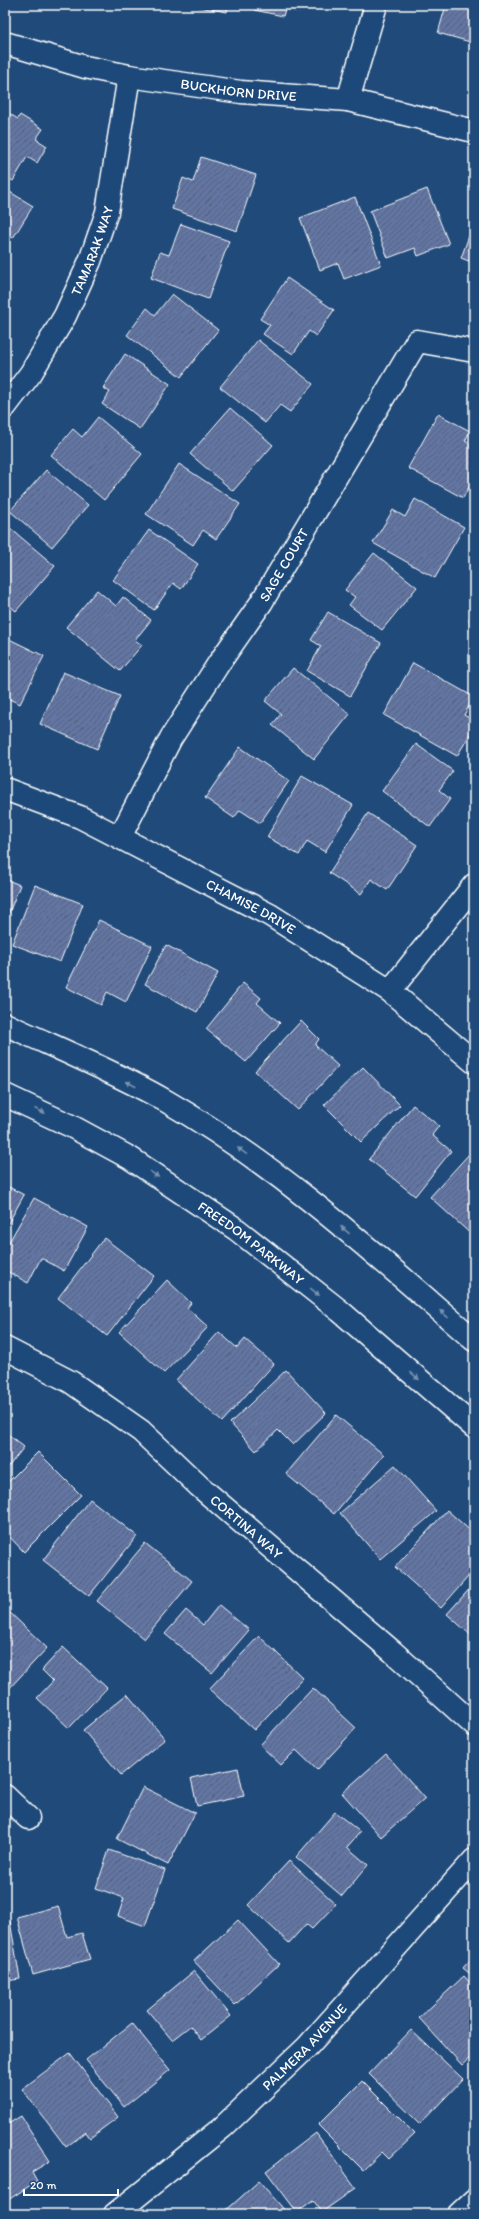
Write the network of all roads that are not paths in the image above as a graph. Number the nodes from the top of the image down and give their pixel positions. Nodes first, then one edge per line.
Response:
1 (376, 5) edge
2 (5, 43) edge
3 (129, 76) junction
4 (348, 100) junction
5 (474, 131) edge
6 (474, 351) edge
7 (5, 406) edge
8 (5, 789) edge
9 (120, 837) junction
10 (474, 884) edge
11 (390, 992) junction
12 (5, 1024) edge
13 (474, 1062) edge
14 (5, 1094) edge
15 (474, 1340) edge
16 (5, 1348) edge
17 (474, 1427) edge
18 (474, 1725) edge
19 (5, 1796) edge
20 (28, 1818) dead end
21 (474, 1860) edge
22 (474, 2200) edge
23 (115, 2214) edge
24 (459, 2214) edge

1 - 4 street
2 - 3 street, BUCKHORN DRIVE
3 - 4 street, BUCKHORN DRIVE
3 - 7 street, TAMARAK WAY
4 - 5 street, BUCKHORN DRIVE
6 - 9 street, SAGE COURT
8 - 9 street, CHAMISE DRIVE
9 - 11 street, CHAMISE DRIVE
10 - 11 street
11 - 13 street, CHAMISE DRIVE
15 -> 12 street
14 -> 17 street, FREEDOM PARKWAY
16 - 18 street, CORTINA WAY
19 - 20 street
21 - 23 street, PALMERA AVENUE
22 - 24 street

